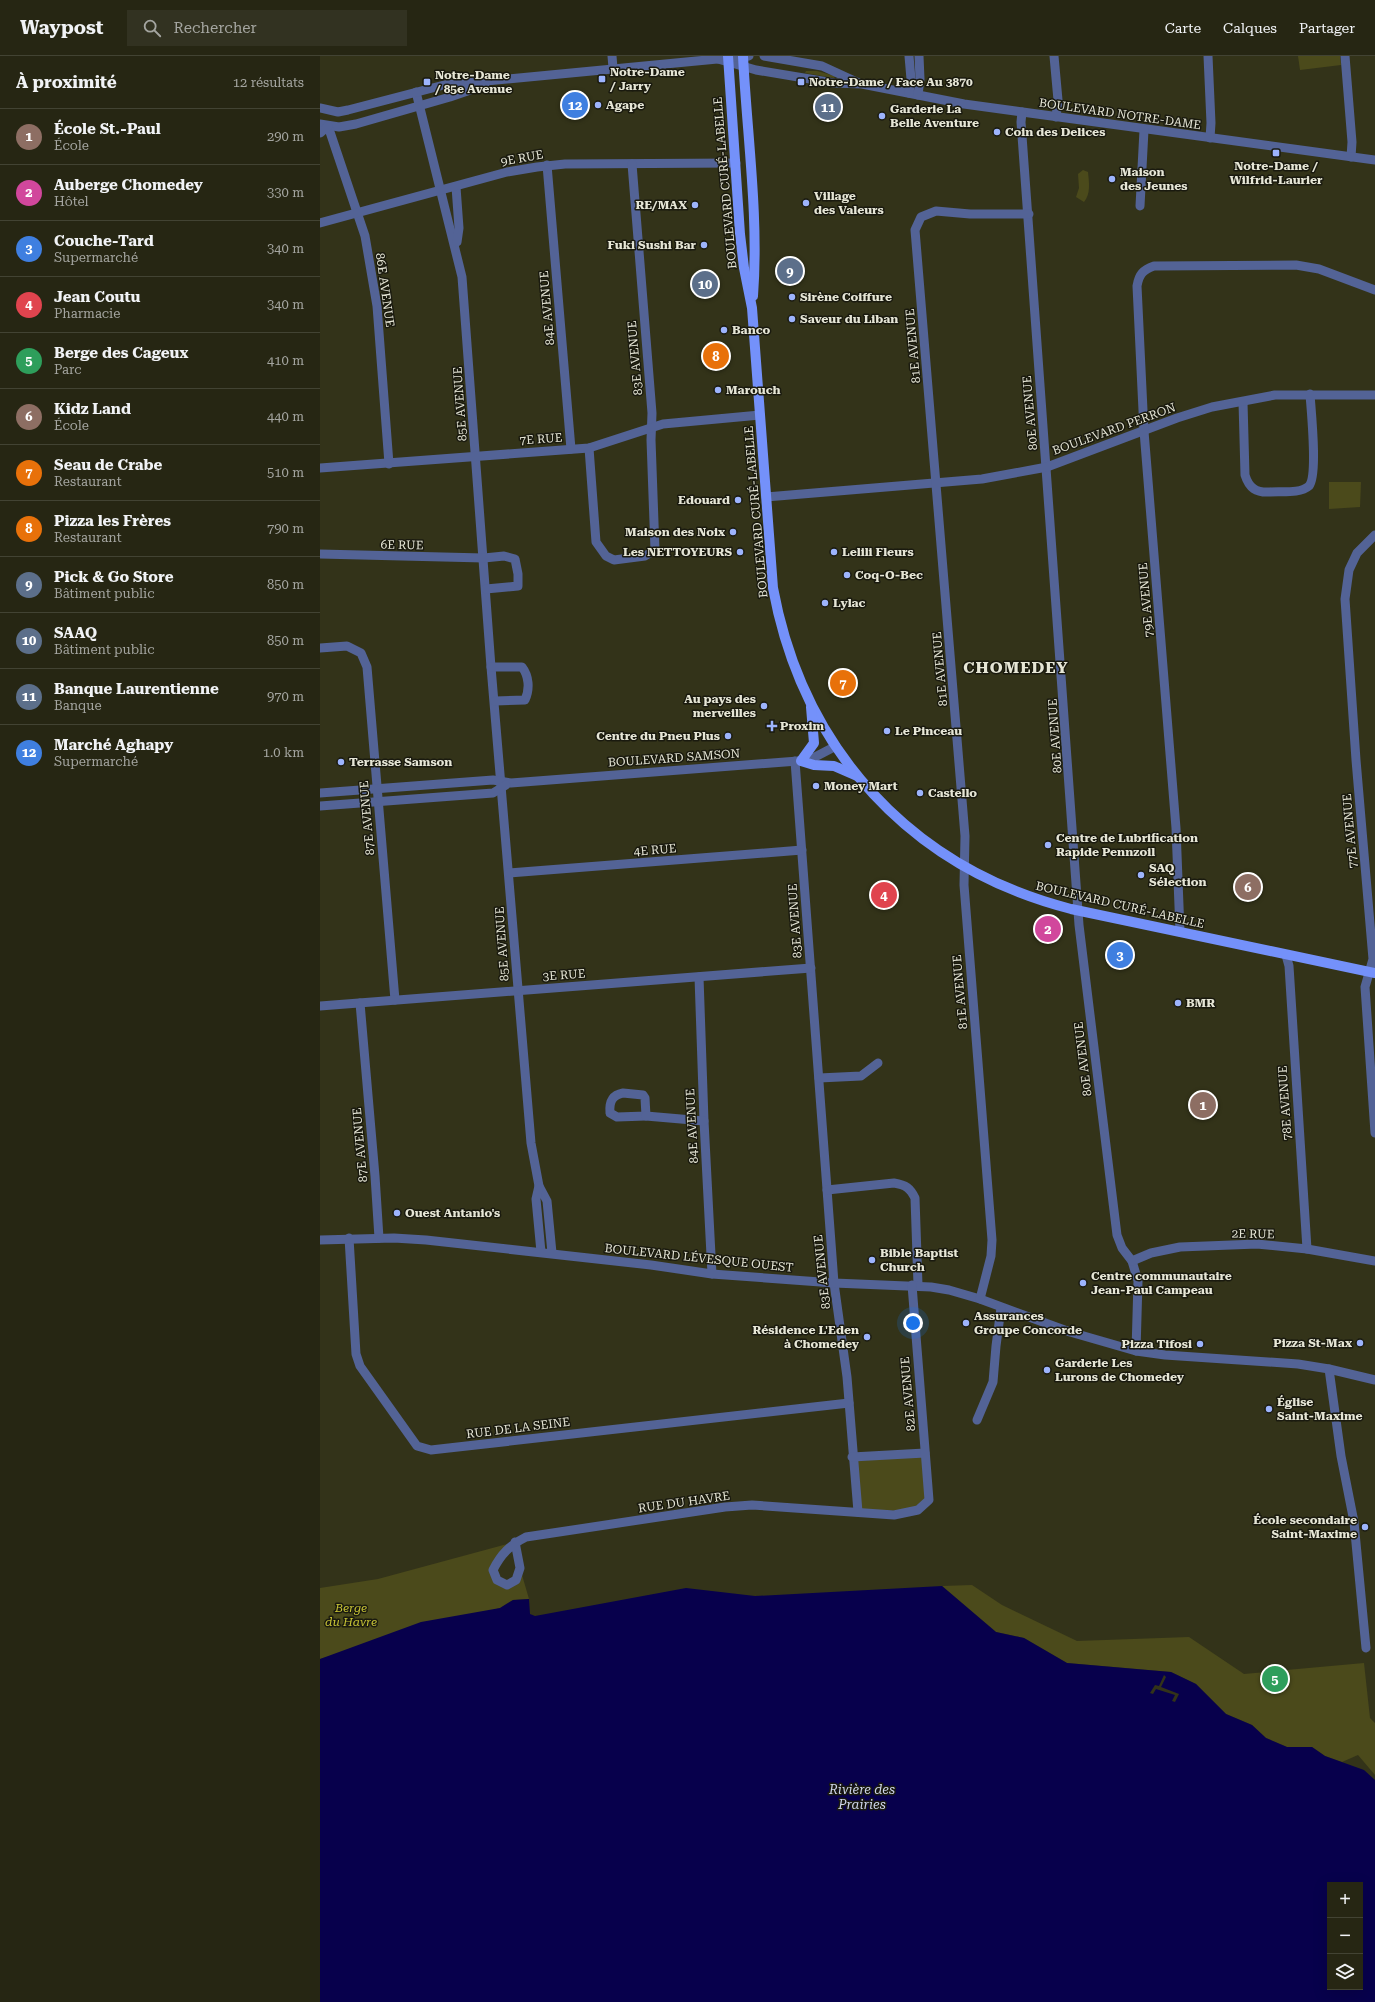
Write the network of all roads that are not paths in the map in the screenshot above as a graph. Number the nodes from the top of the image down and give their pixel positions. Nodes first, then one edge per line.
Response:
1 (612, 56) edge
2 (748, 56) edge
3 (764, 56) edge
4 (909, 56) edge
5 (919, 56) edge
6 (1054, 56) edge
7 (1208, 56) edge
8 (1345, 56) edge
9 (726, 59) edge
10 (743, 60) edge
11 (612, 68) junction
12 (498, 81) junction
13 (862, 84) junction
14 (416, 92) junction
15 (913, 94) junction
16 (419, 106) junction
17 (320, 108) edge
18 (1022, 112) junction
19 (1056, 117) junction
20 (324, 125) edge
21 (1144, 130) junction
22 (320, 133) edge
23 (1210, 138) junction
24 (1351, 157) junction
25 (1375, 160) edge
26 (736, 163) junction
27 (632, 164) junction
28 (547, 166) junction
29 (456, 186) junction
30 (442, 190) junction
31 (1140, 206) dead end
32 (357, 214) junction
33 (1029, 214) junction
34 (320, 224) edge
35 (456, 249) junction
36 (1375, 290) edge
37 (752, 308) junction
38 (1310, 394) junction
39 (1375, 395) edge
40 (1243, 402) junction
41 (760, 415) junction
42 (652, 427) junction
43 (1144, 431) junction
44 (590, 448) junction
45 (571, 449) junction
46 (476, 456) junction
47 (388, 464) junction
48 (1047, 467) junction
49 (320, 468) edge
50 (936, 483) junction
51 (766, 497) junction
52 (1375, 535) edge
53 (320, 554) edge
54 (484, 558) junction
55 (486, 589) junction
56 (320, 648) edge
57 (491, 667) junction
58 (810, 699) junction
59 (495, 701) junction
60 (836, 746) junction
61 (798, 761) junction
62 (858, 776) junction
63 (505, 784) junction
64 (377, 789) junction
65 (320, 793) edge
66 (378, 802) junction
67 (320, 806) edge
68 (802, 850) junction
69 (965, 868) junction
70 (510, 873) junction
71 (1078, 911) junction
72 (1180, 932) junction
73 (1286, 955) junction
74 (811, 968) junction
75 (1372, 973) edge
76 (699, 977) junction
77 (517, 991) junction
78 (395, 1000) junction
79 (360, 1003) junction
80 (320, 1006) edge
81 (878, 1063) dead end
82 (819, 1078) junction
83 (646, 1116) dead end
84 (704, 1121) junction
85 (1375, 1133) edge
86 (539, 1186) junction
87 (827, 1190) junction
88 (349, 1238) junction
89 (379, 1238) junction
90 (320, 1240) edge
91 (1307, 1250) junction
92 (541, 1252) junction
93 (552, 1253) junction
94 (1132, 1261) junction
95 (1375, 1261) edge
96 (712, 1274) junction
97 (834, 1283) junction
98 (915, 1285) junction
99 (980, 1299) junction
100 (1002, 1308) junction
101 (1136, 1352) junction
102 (1330, 1368) junction
103 (1375, 1380) edge
104 (849, 1403) junction
105 (977, 1420) dead end
106 (925, 1454) junction
107 (852, 1457) junction
108 (929, 1500) joint
109 (858, 1512) junction
110 (515, 1542) dead end
111 (1366, 1648) dead end

1 - 11 street
2 - 10 street, BOULEVARD NOTRE-DAME
3 - 13 street, BOULEVARD NOTRE-DAME
4 - 15 street
5 - 15 street
6 - 19 street
7 - 23 street
8 - 24 street
9 - 10 street, BOULEVARD NOTRE-DAME
9 - 11 street, BOULEVARD NOTRE-DAME
9 - 26 main road, BOULEVARD CURÉ-LABELLE
10 - 13 street, BOULEVARD NOTRE-DAME
10 - 37 main road, BOULEVARD CURÉ-LABELLE
11 - 12 street, BOULEVARD NOTRE-DAME
12 - 14 street, BOULEVARD NOTRE-DAME
12 - 16 street, BOULEVARD NOTRE-DAME
13 - 15 street, BOULEVARD NOTRE-DAME
14 - 16 street, 85E AVENUE
14 - 17 street, BOULEVARD NOTRE-DAME
15 - 18 street, BOULEVARD NOTRE-DAME
16 - 20 street, BOULEVARD NOTRE-DAME
16 - 30 street, 85E AVENUE
18 - 19 street, BOULEVARD NOTRE-DAME
18 - 33 street, 80E AVENUE
19 - 21 street, BOULEVARD NOTRE-DAME
20 - 22 street
20 - 32 street, 86E AVENUE
21 - 23 street, BOULEVARD NOTRE-DAME
21 - 31 street
23 - 24 street, BOULEVARD NOTRE-DAME
24 - 25 street, BOULEVARD NOTRE-DAME
26 - 27 street, 9E RUE
26 - 37 main road, BOULEVARD CURÉ-LABELLE
27 - 28 street, 9E RUE
27 - 42 street, 83E AVENUE
28 - 29 street, 9E RUE
28 - 45 street, 84E AVENUE
29 - 30 street, 9E RUE
29 - 35 street, 85E AVENUE
30 - 32 street, 9E RUE
30 - 35 street, 85E AVENUE
32 - 34 street, 9E RUE
32 - 47 street, 86E AVENUE
33 - 48 street, 80E AVENUE
33 - 50 street, 81E AVENUE
35 - 46 street, 85E AVENUE
36 - 43 street, 79E AVENUE
37 - 41 main road, BOULEVARD CURÉ-LABELLE
38 - 39 street, BOULEVARD PERRON
38 - 40 street, BOULEVARD PERRON
38 - 40 street
40 - 43 street, BOULEVARD PERRON
41 - 42 street, 7E RUE
41 - 51 main road, BOULEVARD CURÉ-LABELLE
42 - 44 street, 7E RUE
42 - 44 street, 83E AVENUE
43 - 48 street, BOULEVARD PERRON
43 - 72 street, 79E AVENUE
44 - 45 street, 7E RUE
45 - 46 street, 7E RUE
46 - 47 street, 7E RUE
46 - 54 street, 85E AVENUE
47 - 49 street, 7E RUE
48 - 50 street, BOULEVARD PERRON
48 - 71 street, 80E AVENUE
50 - 51 street, BOULEVARD PERRON
50 - 69 street, 81E AVENUE
51 - 58 main road, BOULEVARD CURÉ-LABELLE
52 - 75 street, 77E AVENUE
53 - 54 street, 6E RUE
54 - 55 street, 85E AVENUE
54 - 55 street
55 - 57 street, 85E AVENUE
56 - 64 street, 87E AVENUE
57 - 59 street, 85E AVENUE
57 - 59 street
58 - 60 main road, BOULEVARD CURÉ-LABELLE
58 - 61 main road
59 - 63 street, 85E AVENUE
60 - 61 street, BOULEVARD SAMSON
60 - 62 main road, BOULEVARD CURÉ-LABELLE
61 - 62 main road
61 - 63 street, BOULEVARD SAMSON
61 - 68 street, 83E AVENUE
62 - 69 main road, BOULEVARD CURÉ-LABELLE
63 - 64 street, BOULEVARD SAMSON
63 - 66 street, BOULEVARD SAMSON
63 - 70 street, 85E AVENUE
64 - 65 street, BOULEVARD SAMSON
64 - 66 street, 87E AVENUE
66 - 67 street, BOULEVARD SAMSON
66 - 78 street, 87E AVENUE
68 - 70 street, 4E RUE
68 - 74 street, 83E AVENUE
69 - 71 main road, BOULEVARD CURÉ-LABELLE
69 - 99 street, 81E AVENUE
70 - 77 street, 85E AVENUE
71 - 72 main road, BOULEVARD CURÉ-LABELLE
71 - 94 street, 80E AVENUE
72 - 73 main road, BOULEVARD CURÉ-LABELLE
73 - 75 main road, BOULEVARD CURÉ-LABELLE
73 - 91 street, 78E AVENUE
74 - 76 street, 3E RUE
74 - 82 street, 83E AVENUE
75 - 85 street, 77E AVENUE
76 - 77 street, 3E RUE
76 - 84 street, 84E AVENUE
77 - 78 street, 3E RUE
77 - 86 street, 85E AVENUE
78 - 79 street, 3E RUE
79 - 80 street, 3E RUE
79 - 89 street, 87E AVENUE
81 - 82 street
82 - 87 street, 83E AVENUE
83 - 84 street
84 - 96 street, 84E AVENUE
86 - 92 street, 85E AVENUE
86 - 93 street, 85E AVENUE
87 - 97 street, 83E AVENUE
87 - 98 street, 82E AVENUE
88 - 89 street, BOULEVARD LÉVESQUE OUEST
88 - 90 street, BOULEVARD LÉVESQUE OUEST
88 - 104 street, RUE DE LA SEINE
89 - 92 street, BOULEVARD LÉVESQUE OUEST
91 - 94 street, 2E RUE
91 - 95 street, 2E RUE
92 - 93 street, BOULEVARD LÉVESQUE OUEST
93 - 96 street, BOULEVARD LÉVESQUE OUEST
94 - 101 street, 80E AVENUE
96 - 97 street, BOULEVARD LÉVESQUE OUEST
97 - 98 street, BOULEVARD LÉVESQUE OUEST
97 - 104 street, 83E AVENUE
98 - 99 street, BOULEVARD LÉVESQUE OUEST
98 - 106 street, 82E AVENUE
99 - 100 street, BOULEVARD LÉVESQUE OUEST
100 - 101 street, BOULEVARD LÉVESQUE OUEST
100 - 105 street
101 - 102 street, BOULEVARD LÉVESQUE OUEST
102 - 103 street, BOULEVARD LÉVESQUE OUEST
102 - 111 street
104 - 107 street, 83E AVENUE
106 - 107 street
106 - 108 street, 82E AVENUE
107 - 109 street, 83E AVENUE
108 - 109 street, RUE DU HAVRE
109 - 110 street, RUE DU HAVRE

